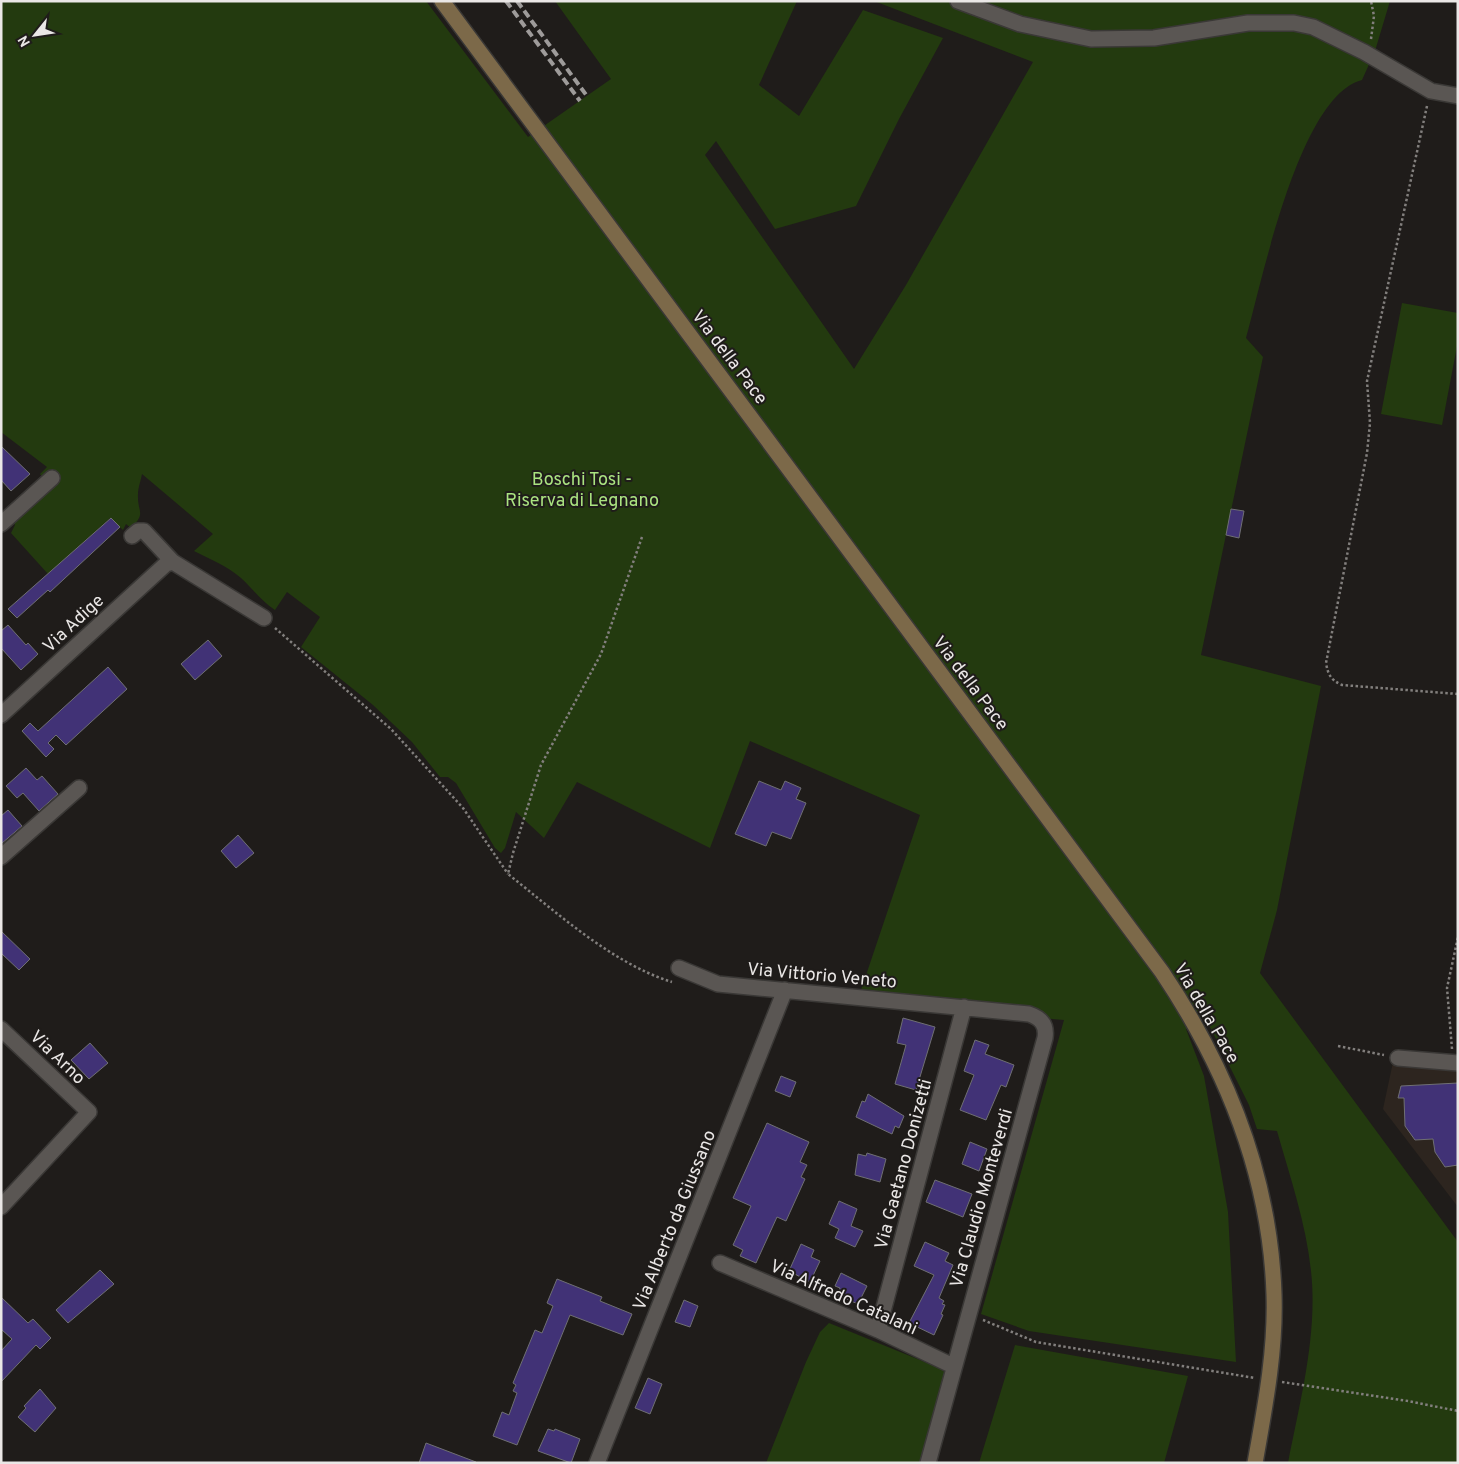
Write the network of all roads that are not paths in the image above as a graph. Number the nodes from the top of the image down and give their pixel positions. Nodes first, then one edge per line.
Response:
1 (442, 1) edge
2 (958, 1) edge
3 (1458, 96) edge
4 (52, 478) dead end
5 (1, 524) edge
6 (132, 536) dead end
7 (173, 562) junction
8 (264, 618) road end
9 (1, 715) edge
10 (79, 788) dead end
11 (1, 857) edge
12 (679, 968) dead end
13 (785, 990) junction
14 (964, 1007) junction
15 (1, 1029) edge
16 (1398, 1058) road end
17 (1456, 1063) edge
18 (1, 1207) edge
19 (720, 1263) dead end
20 (878, 1330) junction
21 (953, 1366) junction
22 (597, 1463) edge
23 (928, 1463) edge
24 (1255, 1463) edge

1 - 24 main road, Via della Pace
2 - 3 street
4 - 5 street
6 - 7 street
7 - 8 street
7 - 9 street, Via Adige
10 - 11 street
12 - 13 street, Via Vittorio Veneto
13 - 14 street, Via Vittorio Veneto
13 - 22 street, Via Alberto da Giussano
14 - 20 street, Via Gaetano Donizetti
14 - 21 street, Via Claudio Monteverdi
15 - 18 street, Via Arno
16 - 17 street
19 - 20 street, Via Alfredo Catalani
20 - 21 street, Via Alfredo Catalani
21 - 23 street, Via Claudio Monteverdi

